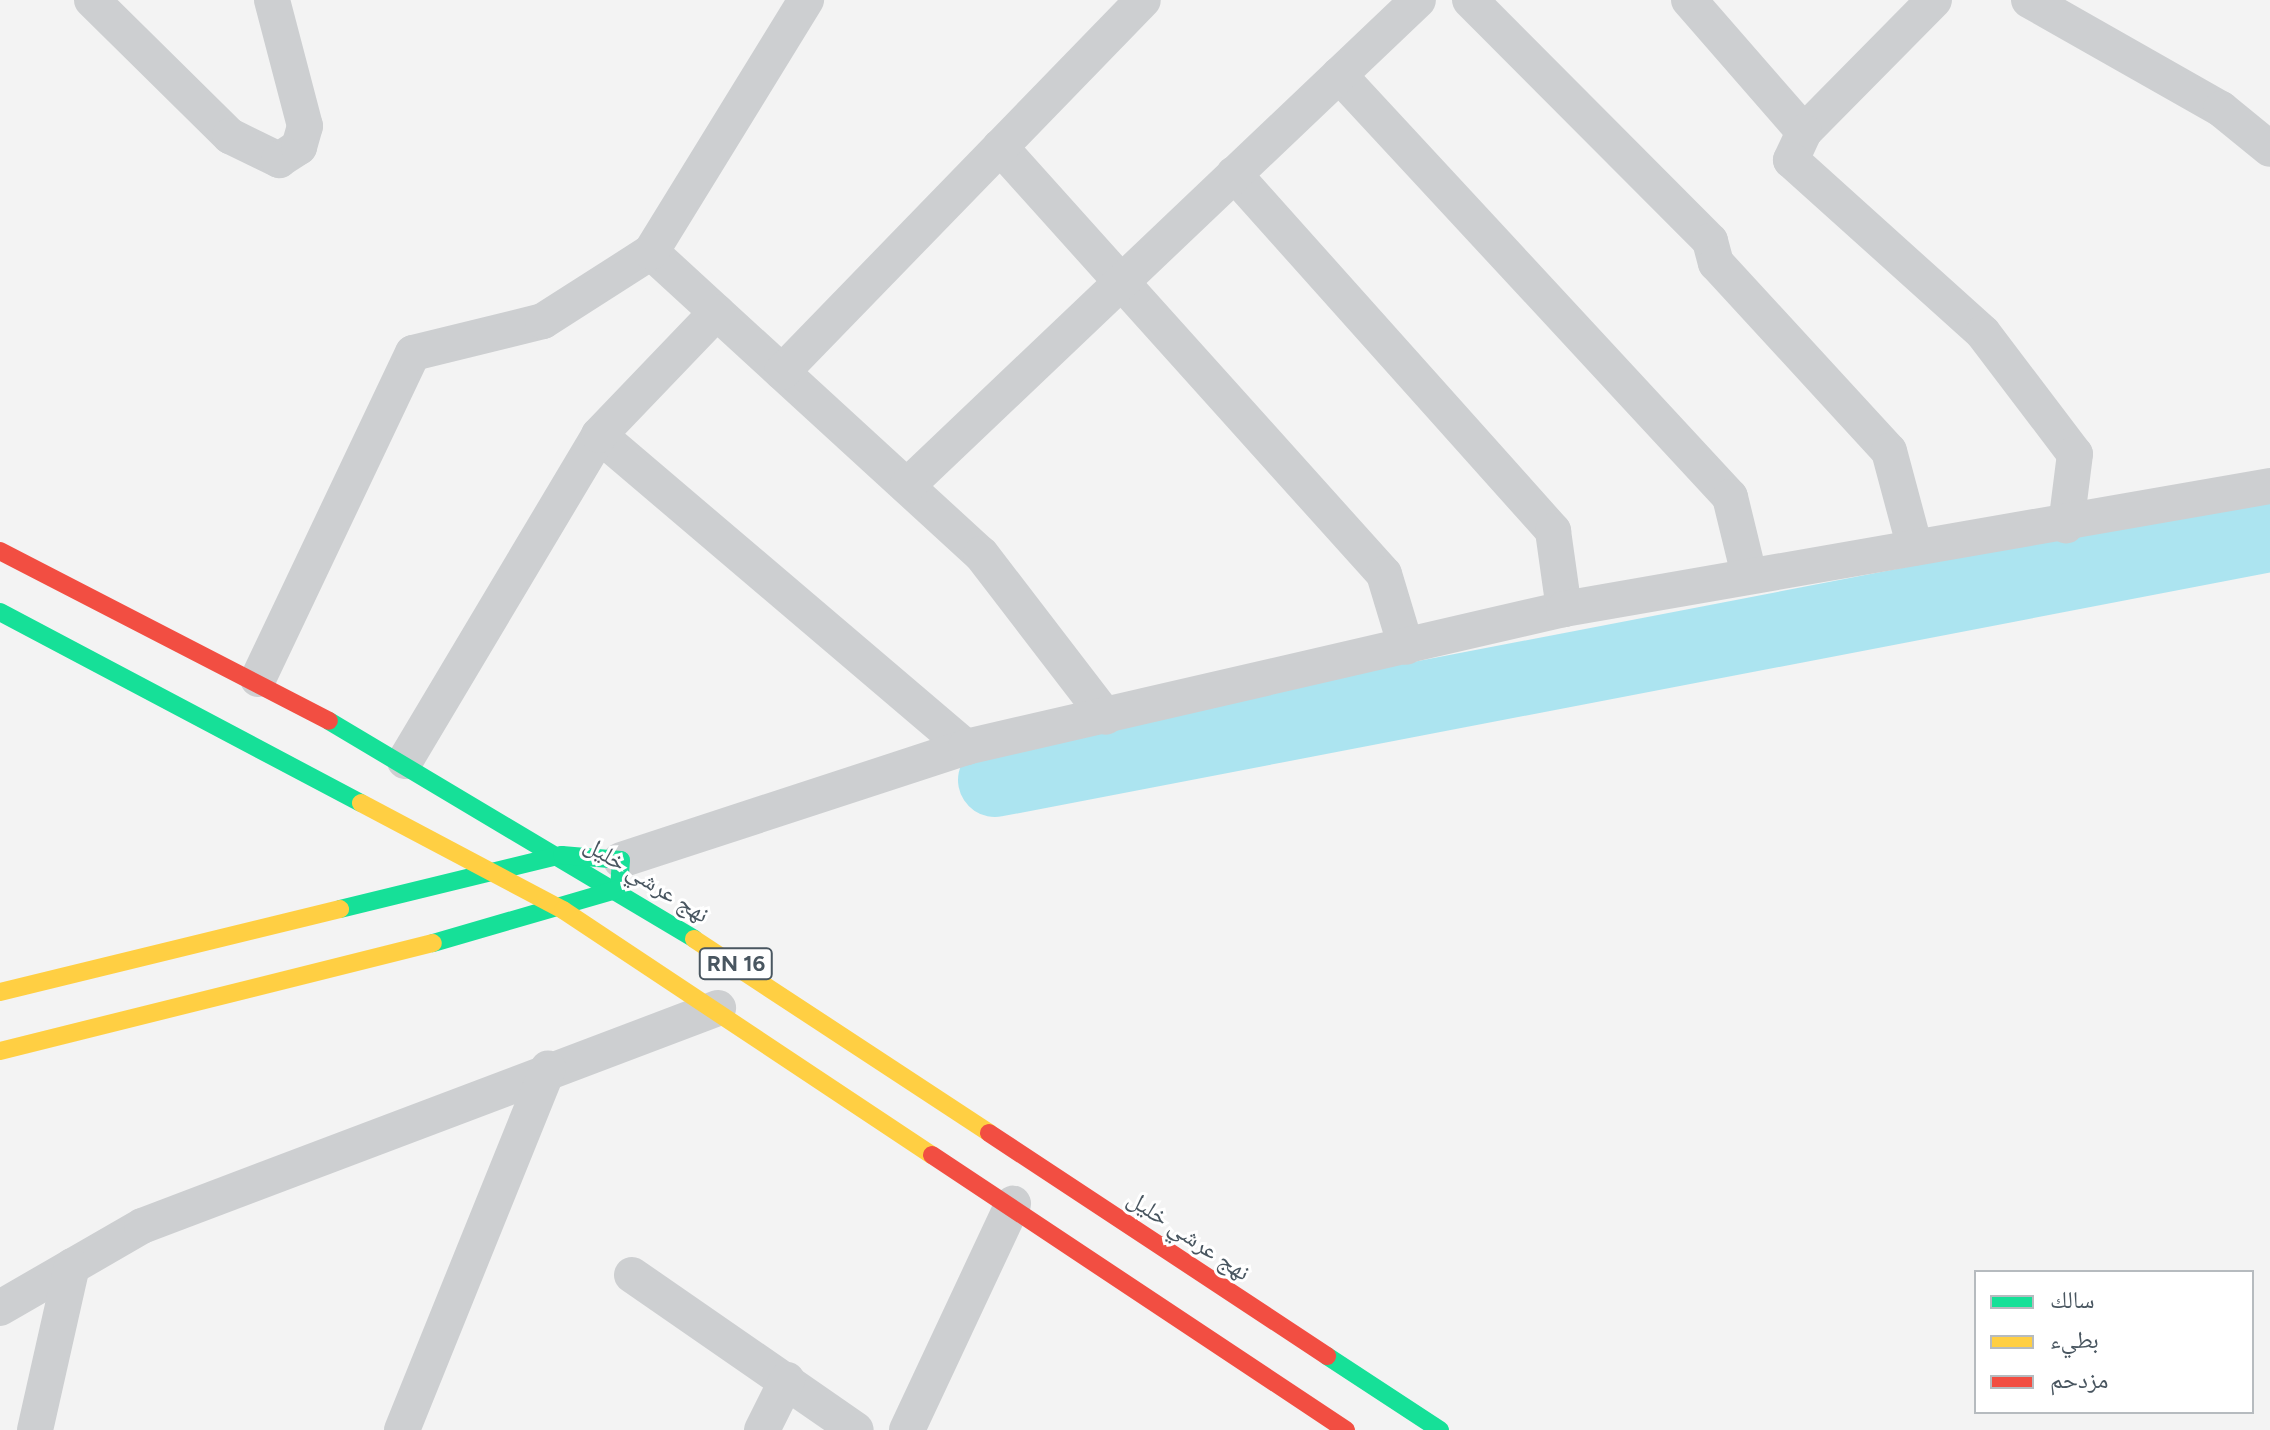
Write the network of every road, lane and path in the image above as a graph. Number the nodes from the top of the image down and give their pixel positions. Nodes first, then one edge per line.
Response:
1 (92, 0) edge
2 (272, 0) edge
3 (806, 0) edge
4 (1143, 0) edge
5 (1417, 0) edge
6 (1470, 0) edge
7 (1689, 0) edge
8 (1934, 0) edge
9 (2029, 0) edge
10 (1339, 75) junction
11 (1804, 132) junction
12 (1000, 147) junction
13 (2270, 149) edge
14 (1234, 174) junction
15 (651, 252) junction
16 (1121, 282) junction
17 (717, 312) junction
18 (782, 372) junction
19 (599, 435) junction
20 (907, 486) junction
21 (2270, 486) edge
22 (2066, 525) junction
23 (1915, 548) junction
24 (0, 551) edge
25 (1749, 575) junction
26 (1564, 609) junction
27 (0, 612) edge
28 (1406, 647) junction
29 (258, 679) junction
30 (1106, 717) junction
31 (966, 747) junction
32 (405, 761) junction
33 (562, 855) junction
34 (487, 874) junction
35 (620, 875) junction
36 (563, 910) junction
37 (0, 992) edge
38 (718, 1008) junction
39 (0, 1051) edge
40 (548, 1068) junction
41 (1013, 1204) junction
42 (72, 1266) junction
43 (632, 1275) dead end
44 (0, 1308) edge
45 (787, 1380) junction
46 (1422, 1425) edge
47 (35, 1430) edge
48 (402, 1430) edge
49 (762, 1430) edge
50 (856, 1430) edge
51 (907, 1430) edge
52 (1346, 1430) edge

1 - 2 street
3 - 15 street
4 - 12 street
5 - 10 street
6 - 23 street
7 - 11 street
8 - 11 street
9 - 13 street
10 - 14 street
10 - 25 street
11 - 22 street
12 - 16 street
12 - 18 street
14 - 16 street
14 - 26 street
15 - 17 street
15 - 29 street
16 - 20 street
16 - 28 street
17 - 18 street
17 - 19 street
18 - 20 street
19 - 31 street
19 - 32 street
20 - 30 street
21 - 22 street
22 - 23 street
23 - 25 street
24 - 29 main road, نهج عرشي خليل / RN 16
25 - 26 street
26 - 28 street
27 - 34 main road, RN 16
28 - 30 street
29 - 32 main road, نهج عرشي خليل / RN 16
30 - 31 street
31 - 35 street
32 - 33 main road, نهج عرشي خليل / RN 16
33 - 34 main road
33 - 35 main road, نهج عرشي خليل / RN 16
33 - 35 main road
34 - 36 main road, RN 16
34 - 37 main road
35 - 36 main road
35 - 46 main road, نهج عرشي خليل / RN 16
36 - 38 main road, RN 16
36 - 39 main road
38 - 40 street
38 - 41 main road, RN 16
40 - 42 street
40 - 48 street
41 - 51 street
41 - 52 main road, RN 16
42 - 44 street
42 - 47 street
43 - 45 street
45 - 49 street
45 - 50 street

